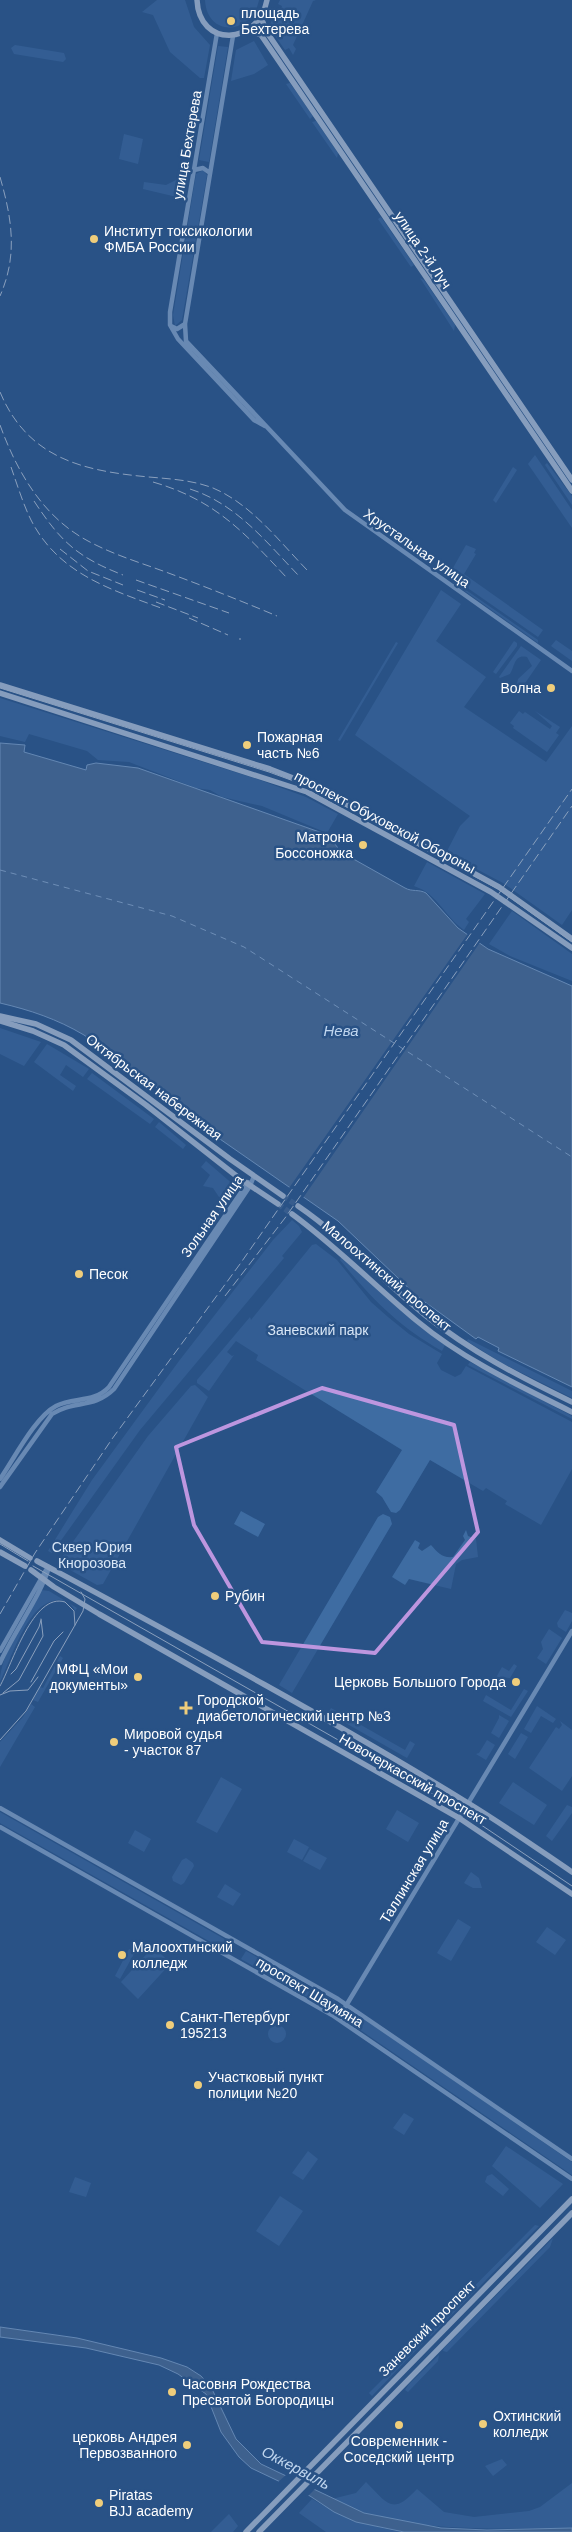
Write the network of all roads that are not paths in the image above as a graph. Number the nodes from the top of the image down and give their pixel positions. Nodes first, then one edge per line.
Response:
1 (197, 1) edge
2 (267, 1) edge
3 (261, 17) junction
4 (248, 30) junction
5 (217, 33) junction
6 (233, 36) junction
7 (194, 170) junction
8 (210, 173) junction
9 (185, 324) junction
10 (170, 325) junction
11 (185, 344) junction
12 (572, 480) edge
13 (572, 490) edge
14 (572, 671) edge
15 (0, 685) edge
16 (0, 693) edge
17 (572, 939) edge
18 (572, 948) edge
19 (0, 1016) edge
20 (0, 1022) edge
21 (254, 1176) junction
22 (248, 1185) junction
23 (283, 1196) tunnel mouth
24 (278, 1204) tunnel mouth
25 (298, 1206) tunnel mouth
26 (292, 1214) tunnel mouth
27 (572, 1402) edge
28 (572, 1412) edge
29 (0, 1479) edge
30 (0, 1487) edge
31 (0, 1540) edge
32 (0, 1552) edge
33 (29, 1557) dead end
34 (36, 1561) dead end
35 (24, 1565) dead end
36 (49, 1567) junction
37 (31, 1570) dead end
38 (43, 1579) junction
39 (572, 1631) edge
40 (0, 1651) edge
41 (0, 1663) edge
42 (469, 1804) junction
43 (0, 1808) edge
44 (459, 1818) junction
45 (0, 1827) edge
46 (572, 1872) edge
47 (572, 1894) edge
48 (347, 2005) junction
49 (338, 2020) junction
50 (572, 2159) edge
51 (572, 2179) edge
52 (572, 2199) edge
53 (572, 2213) edge
54 (246, 2532) edge
55 (259, 2532) edge

1 - 5 main road
2 - 3 main road
3 - 4 main road
3 - 12 main road, улица 2-й Луч
4 - 6 main road
4 - 13 main road, улица 2-й Луч
5 - 6 main road
5 - 7 street, улица Бехтерева
6 - 8 street, улица Бехтерева
7 - 8 street
7 - 10 street, улица Бехтерева
8 - 9 street, улица Бехтерева
9 - 10 street
9 - 11 street, улица Бехтерева
10 - 11 street
11 - 14 street, Хрустальная улица
15 - 17 main road, проспект Обуховской Обороны
16 - 18 main road, проспект Обуховской Обороны
19 - 21 main road, Октябрьская набережная
20 - 22 main road, Октябрьская набережная
21 - 22 street, Зольная улица
21 - 23 main road, Октябрьская набережная
22 - 24 main road, Октябрьская набережная
22 - 29 street, Зольная улица
22 - 30 street, Зольная улица
25 - 27 main road, Малоохтинский проспект
26 - 28 main road, Малоохтинский проспект
31 - 33 main road
32 - 35 main road
34 - 36 main road, Новочеркасский проспект
36 - 38 street
36 - 42 main road, Новочеркасский проспект
37 - 38 main road, Новочеркасский проспект
38 - 40 street
38 - 41 street
38 - 44 main road, Новочеркасский проспект
39 - 42 street, Таллинская улица
42 - 44 street, Таллинская улица
42 - 46 main road, Новочеркасский проспект
43 - 48 street, проспект Шаумяна
44 - 47 main road, Новочеркасский проспект
44 - 48 street, Таллинская улица
45 - 49 street, проспект Шаумяна
48 - 49 street, Таллинская улица
48 - 50 street, проспект Шаумяна
49 - 51 street, проспект Шаумяна
52 - 54 main road, Заневский проспект
53 - 55 main road, Заневский проспект

